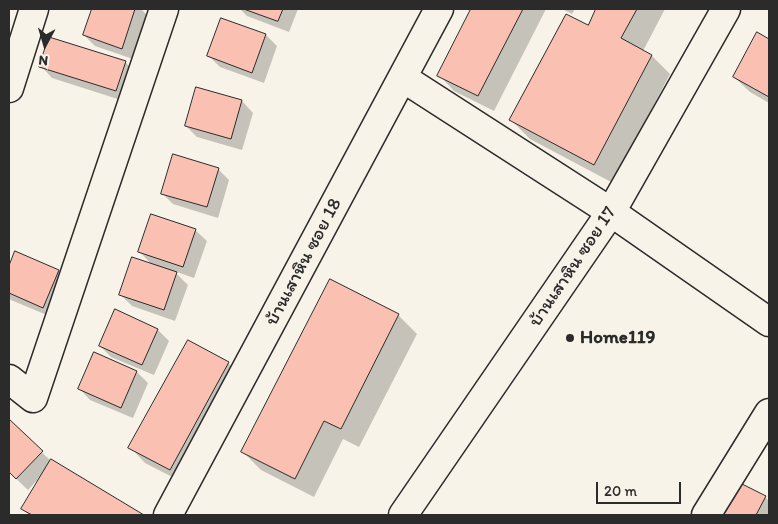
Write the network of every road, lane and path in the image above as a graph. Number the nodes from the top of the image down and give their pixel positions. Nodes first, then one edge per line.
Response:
1 (34, 9) edge
2 (164, 9) edge
3 (439, 9) edge
4 (726, 9) edge
5 (403, 78) junction
6 (9, 88) edge
7 (611, 212) junction
8 (769, 322) edge
9 (9, 378) edge
10 (769, 413) edge
11 (168, 515) edge
12 (403, 515) edge
13 (706, 515) edge

1 - 6 street
2 - 9 street
3 - 5 street, บ้านเสาหิน ซอย 18
4 - 7 street, บ้านเสาหิน ซอย 17
5 - 7 street
5 - 11 street, บ้านเสาหิน ซอย 18
7 - 8 street
7 - 12 street, บ้านเสาหิน ซอย 17
10 - 13 street

